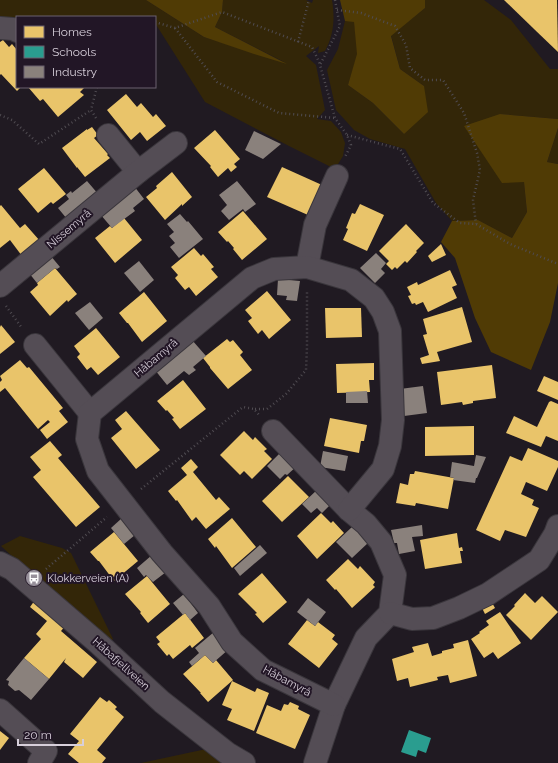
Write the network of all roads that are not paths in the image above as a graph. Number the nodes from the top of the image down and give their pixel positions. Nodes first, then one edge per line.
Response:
1 (0, 28) edge
2 (16, 31) edge
3 (108, 135) road end
4 (176, 143) dead end
5 (138, 172) junction
6 (337, 176) road end
7 (307, 267) junction
8 (2, 295) edge
9 (35, 345) road end
10 (90, 412) junction
11 (273, 431) road end
12 (349, 510) junction
13 (558, 526) edge
14 (0, 563) edge
15 (390, 613) junction
16 (334, 705) junction
17 (0, 710) edge
18 (40, 763) edge
19 (244, 763) edge
20 (315, 763) edge

1 - 2 street
3 - 5 street
4 - 5 street, Nissemyrå
5 - 8 street, Nissemyrå
6 - 7 street
7 - 10 street, Håbamyrå
7 - 12 street, Håbamyrå
9 - 10 street
10 - 16 street, Håbamyrå
11 - 12 street
12 - 15 street
13 - 15 street
14 - 19 street, Håbafjellveien
15 - 16 street
16 - 20 street
17 - 18 street

